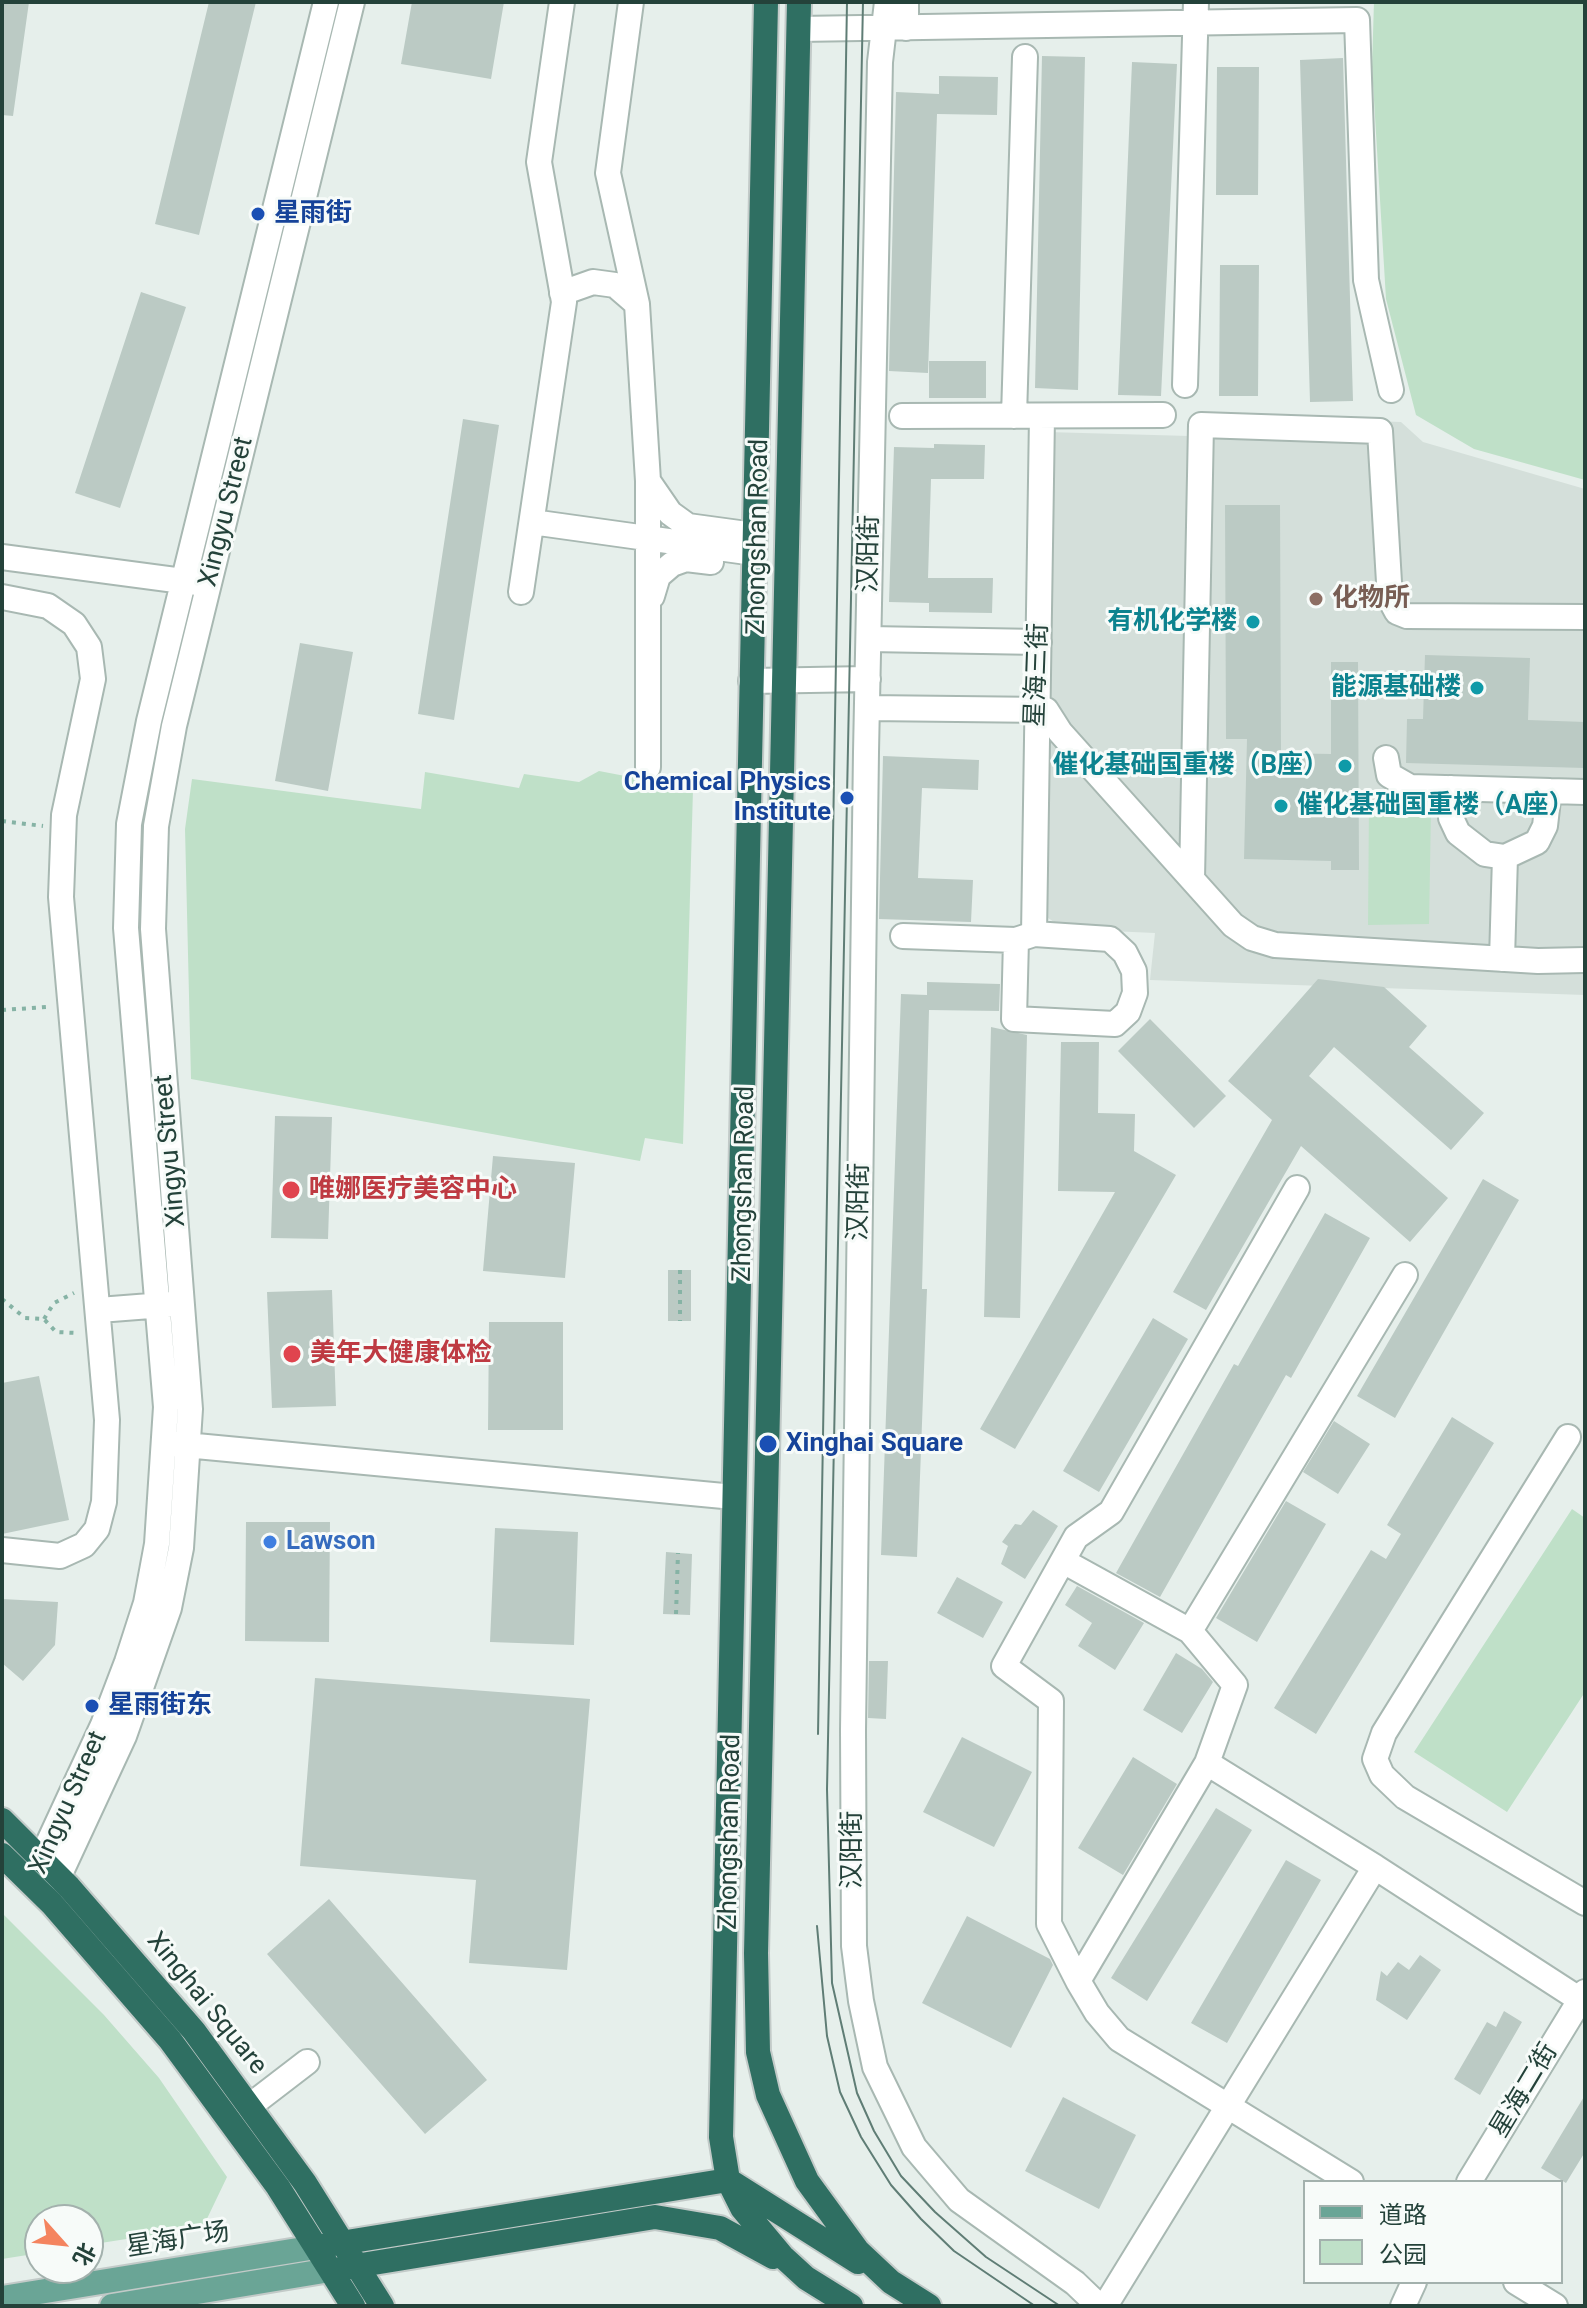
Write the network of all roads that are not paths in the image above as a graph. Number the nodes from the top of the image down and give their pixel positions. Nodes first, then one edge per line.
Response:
1 (326, 2) edge
2 (352, 2) edge
3 (562, 2) edge
4 (631, 2) edge
5 (766, 2) edge
6 (799, 2) edge
7 (887, 2) edge
8 (906, 2) edge
9 (1196, 12) edge
10 (896, 28) junction
11 (799, 29) junction
12 (1025, 57) dead end
13 (562, 293) junction
14 (637, 304) junction
15 (1185, 385) dead end
16 (1391, 390) dead end
17 (1163, 415) dead end
18 (902, 416) dead end
19 (1014, 416) junction
20 (1042, 416) junction
21 (648, 481) junction
22 (532, 522) junction
23 (648, 540) junction
24 (754, 551) junction
25 (2, 557) edge
26 (184, 581) junction
27 (209, 585) junction
28 (521, 592) dead end
29 (2, 597) edge
30 (649, 606) junction
31 (1585, 617) edge
32 (869, 639) junction
33 (1039, 642) junction
34 (868, 679) junction
35 (784, 680) junction
36 (751, 681) junction
37 (868, 708) junction
38 (1036, 710) junction
39 (1386, 758) dead end
40 (648, 767) dead end
41 (1451, 788) junction
42 (1549, 791) junction
43 (1585, 792) edge
44 (1505, 857) junction
45 (1192, 879) junction
46 (903, 936) dead end
47 (1025, 937) junction
48 (1502, 959) junction
49 (1585, 960) edge
50 (1297, 1188) dead end
51 (1405, 1275) dead end
52 (171, 1297) junction
53 (98, 1306) junction
54 (1568, 1437) dead end
55 (177, 1444) junction
56 (734, 1497) junction
57 (2, 1550) edge
58 (1063, 1561) junction
59 (1190, 1631) junction
60 (1207, 1763) junction
61 (2, 1820) edge
62 (2, 1855) edge
63 (41, 1859) junction
64 (1375, 1867) junction
65 (59, 1876) junction
66 (30, 1883) junction
67 (1585, 1903) edge
68 (1078, 1981) junction
69 (1584, 1998) edge
70 (307, 2062) dead end
71 (251, 2105) junction
72 (1229, 2108) junction
73 (728, 2180) junction
74 (1348, 2180) edge
75 (1470, 2180) edge
76 (342, 2243) junction
77 (316, 2247) junction
78 (357, 2266) junction
79 (330, 2270) junction
80 (806, 2278) junction
81 (891, 2282) junction
82 (1413, 2284) edge
83 (1519, 2284) edge
84 (2, 2298) edge
85 (112, 2306) edge
86 (353, 2306) edge
87 (382, 2306) edge
88 (851, 2306) edge
89 (929, 2306) edge
90 (1102, 2306) edge
91 (1403, 2306) edge
92 (1555, 2306) edge

1 - 26 street, Xingyu Street
2 - 27 street, Xingyu Street
3 - 13 street
4 - 14 street
5 - 24 highway, Zhongshan Road
6 - 11 highway, Zhongshan Road
7 - 10 street, 汉阳街
8 - 10 street
9 - 10 street
9 - 15 street
9 - 16 street
10 - 11 street
10 - 32 street, 汉阳街
11 - 35 highway, Zhongshan Road
12 - 19 street
13 - 14 street
13 - 22 street
14 - 21 street
17 - 20 street
18 - 19 street
19 - 20 street
20 - 33 street, 星海三街
21 - 23 street
21 - 24 street
22 - 23 street
22 - 28 street
23 - 24 street
23 - 30 street
24 - 30 street
24 - 36 highway, Zhongshan Road
25 - 26 street
26 - 27 street
26 - 52 street, Xingyu Street
27 - 52 street, Xingyu Street
29 - 53 street
30 - 40 street
31 - 45 street
32 - 33 street
32 - 34 street, 汉阳街
33 - 38 street, 星海三街
34 - 35 street
34 - 37 street, 汉阳街
35 - 36 street
35 - 81 highway, Zhongshan Road
36 - 56 highway, Zhongshan Road
37 - 38 street
37 - 90 street, 汉阳街
38 - 45 street
38 - 47 street, 星海三街
39 - 41 street
41 - 42 street
41 - 44 street
42 - 43 street
42 - 44 street
44 - 48 street
45 - 48 street
46 - 47 street
47 - 47 street
48 - 49 street
50 - 58 street
51 - 59 street
52 - 53 street
52 - 55 street, Xingyu Street
53 - 57 street
54 - 67 street
55 - 56 street
55 - 63 street, Xingyu Street
55 - 65 street, Xingyu Street
56 - 73 highway, Zhongshan Road
58 - 59 street
58 - 68 street
59 - 60 street
60 - 64 street
60 - 68 street
61 - 63 highway, Xinghai Square
62 - 66 highway, Xinghai Square
63 - 65 highway, Xinghai Square
63 - 66 street, Xingyu Street
64 - 69 street
64 - 72 street
65 - 66 street, Xingyu Street
65 - 71 highway, Xinghai Square
66 - 77 highway, Xinghai Square
68 - 72 street
69 - 75 street, 星海二街
70 - 71 street
71 - 76 highway, Xinghai Square
72 - 74 street
72 - 90 street
73 - 76 highway
73 - 80 highway, Zhongshan Road
73 - 81 highway
76 - 77 highway
76 - 78 highway, Xinghai Square
77 - 79 highway, Xinghai Square
77 - 84 main road, 星海广场
78 - 79 highway
78 - 80 highway
78 - 87 highway, Xinghai Square
79 - 85 main road
79 - 86 highway, Xinghai Square
80 - 88 highway, Zhongshan Road
81 - 89 highway, Zhongshan Road
82 - 91 street
83 - 92 street

